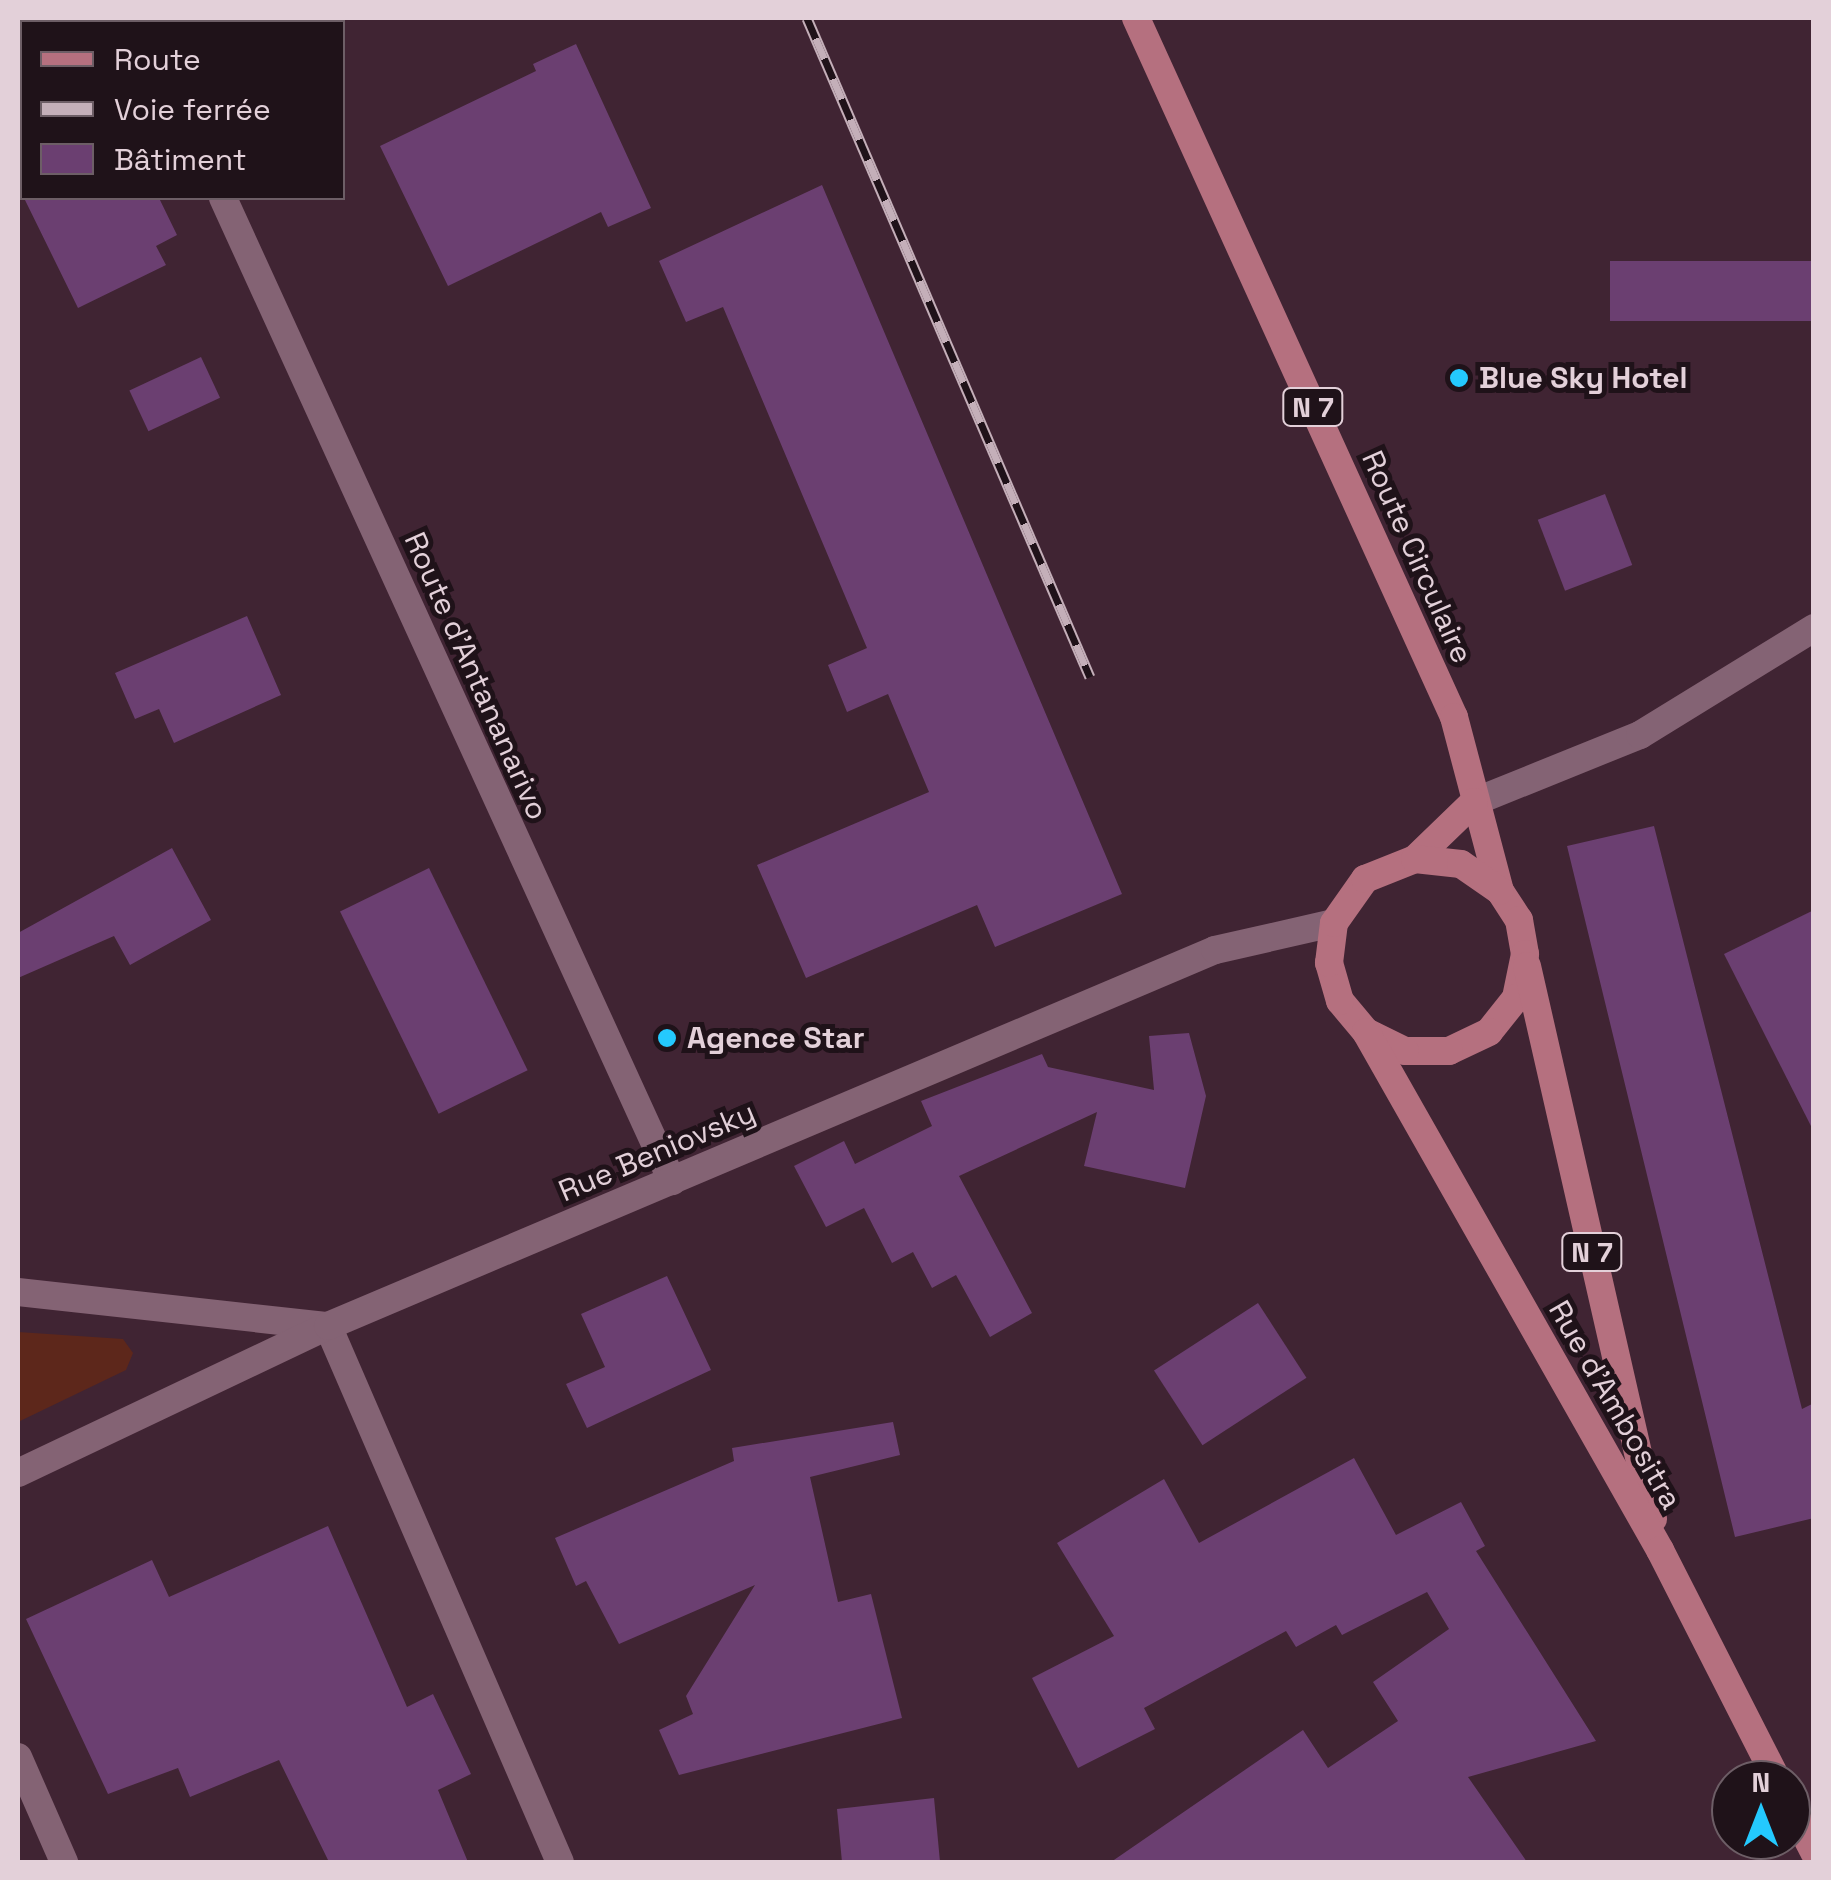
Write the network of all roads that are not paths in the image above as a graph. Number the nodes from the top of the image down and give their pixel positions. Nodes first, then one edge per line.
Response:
1 (1136, 18) edge
2 (223, 200) edge
3 (1814, 628) edge
4 (1474, 802) junction
5 (1415, 859) junction
6 (1500, 891) junction
7 (1334, 923) junction
8 (1525, 954) junction
9 (1366, 1032) junction
10 (672, 1181) junction
11 (18, 1292) edge
12 (328, 1326) junction
13 (18, 1473) edge
14 (1660, 1550) junction
15 (18, 1756) edge
16 (1767, 1760) edge
17 (64, 1862) edge
18 (560, 1862) edge

1 - 4 main road, Route Circulaire / N 7
2 - 10 street, Route d'Antananarivo
3 - 4 street
4 - 5 main road
4 - 6 main road, N 7
5 - 6 main road
5 - 7 main road
6 - 8 main road, N 7
7 - 9 main road, N 7
7 - 10 street, Rue Beniovsky
8 - 9 main road
8 - 14 main road, Rue d'Ambositra / N 7
9 - 14 main road, Rue d'Ambositra / N 7
10 - 12 street, Rue Beniovsky
11 - 12 street
12 - 13 street, Rue Beniovsky
12 - 18 street
14 - 16 main road, Rue d'Ambositra / N 7
15 - 17 street

